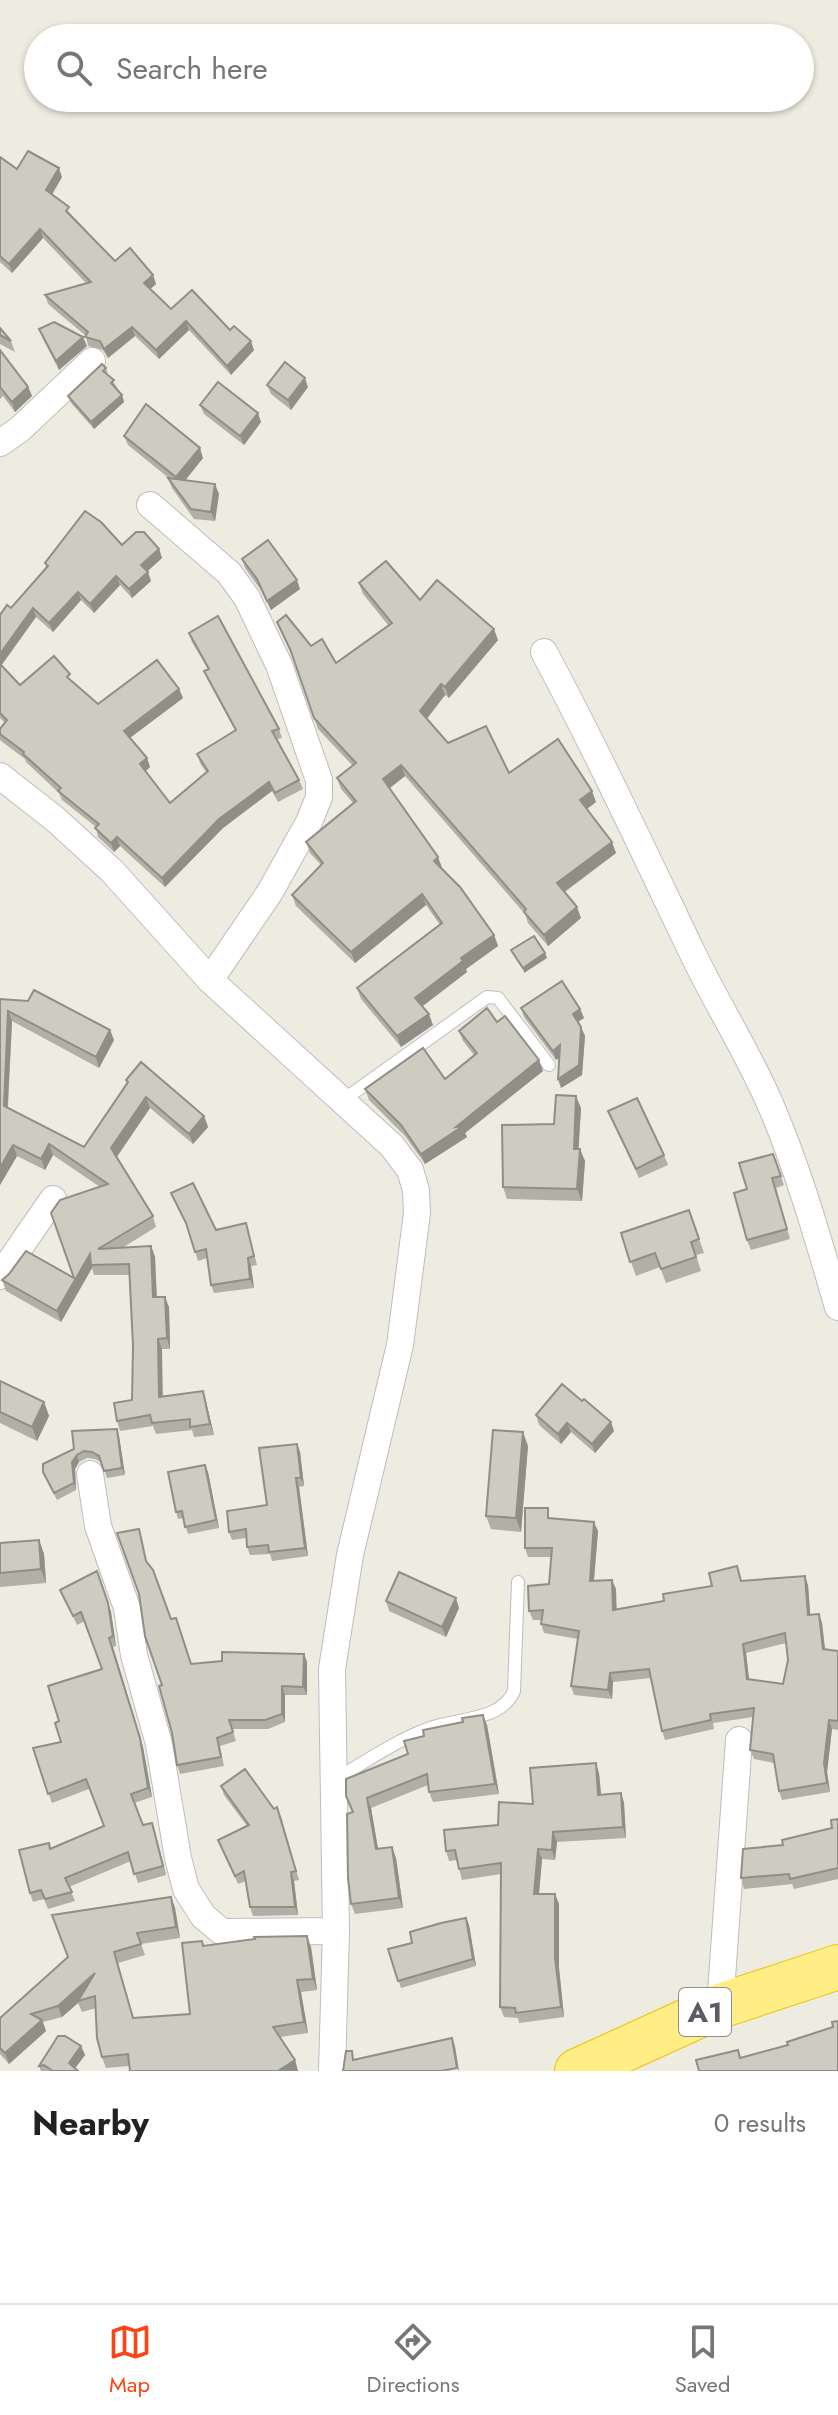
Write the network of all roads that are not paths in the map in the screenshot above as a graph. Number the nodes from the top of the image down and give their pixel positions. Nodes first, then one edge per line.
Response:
1 (92, 361) dead end
2 (0, 443) edge
3 (150, 505) dead end
4 (544, 652) dead end
5 (0, 776) edge
6 (210, 980) junction
7 (549, 1065) dead end
8 (342, 1101) junction
9 (53, 1199) dead end
10 (0, 1276) edge
11 (838, 1307) edge
12 (90, 1474) dead end
13 (518, 1582) dead end
14 (739, 1740) dead end
15 (334, 1780) junction
16 (336, 1931) junction
17 (838, 1967) edge
18 (720, 2006) junction
19 (332, 2071) edge
20 (577, 2071) edge

1 - 2 street
3 - 6 street
4 - 11 street
5 - 6 street
6 - 8 street
7 - 8 lane
8 - 15 street
9 - 10 street
12 - 16 street
13 - 15 lane
14 - 18 street
15 - 16 street
16 - 19 street
17 - 18 highway, A1
18 - 20 highway, A1

